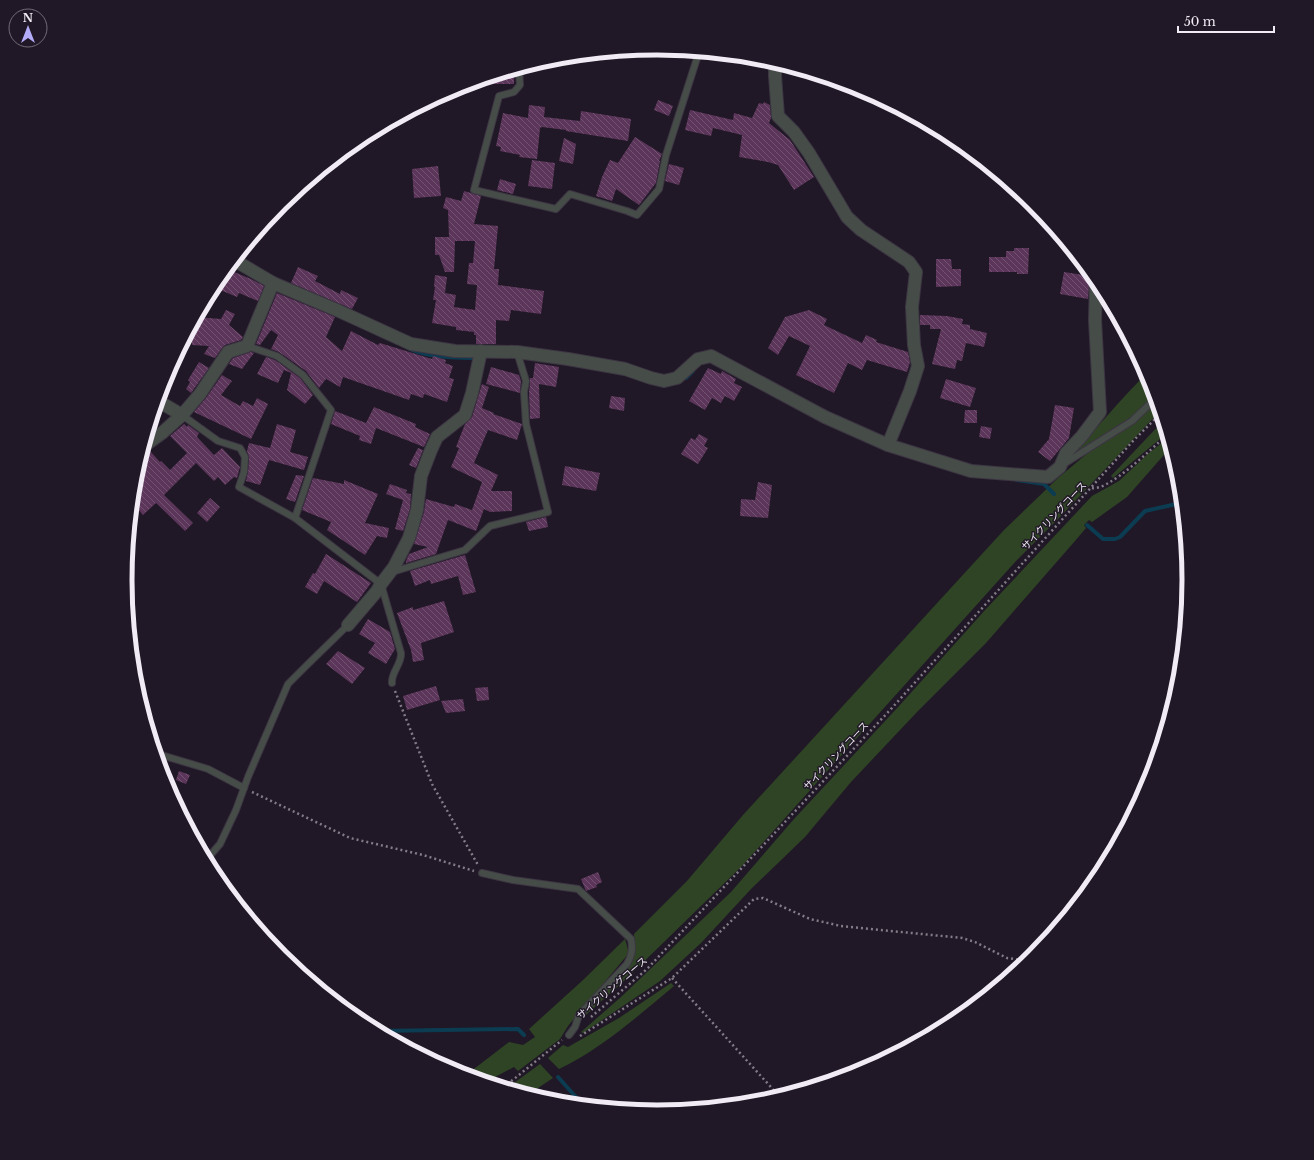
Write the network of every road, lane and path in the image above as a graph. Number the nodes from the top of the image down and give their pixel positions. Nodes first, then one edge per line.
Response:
1 (698, 57) edge
2 (776, 69) edge
3 (519, 74) edge
4 (238, 262) edge
5 (273, 283) junction
6 (1096, 291) edge
7 (247, 346) junction
8 (481, 352) junction
9 (516, 352) junction
10 (1151, 403) edge
11 (163, 404) edge
12 (182, 415) junction
13 (1156, 418) edge
14 (1162, 439) edge
15 (151, 441) edge
16 (888, 445) junction
17 (1060, 467) junction
18 (1092, 488) junction
19 (295, 518) junction
20 (391, 572) junction
21 (381, 584) junction
22 (348, 625) joint
23 (392, 683) joint
24 (162, 755) edge
25 (244, 788) junction
26 (210, 855) edge
27 (482, 873) junction
28 (1019, 960) edge
29 (672, 978) junction
30 (589, 1019) dead end
31 (569, 1035) junction
32 (508, 1083) edge
33 (775, 1091) edge

1 - 3 lane
2 - 16 street
4 - 5 street
5 - 7 street
5 - 8 street
6 - 17 street
7 - 12 street
7 - 19 lane
8 - 9 street
8 - 20 street
9 - 16 street
9 - 20 lane
10 - 17 lane
11 - 12 street
12 - 15 street
12 - 19 lane
13 - 18 path, サイクリングコース
14 - 18 path
16 - 17 street
18 - 30 path, サイクリングコース
19 - 21 lane
20 - 21 street
21 - 22 street
21 - 23 lane
22 - 25 lane
23 - 27 path
24 - 25 lane
25 - 26 lane
25 - 27 path
27 - 31 lane
28 - 29 path
29 - 31 path
29 - 33 path
31 - 32 path

